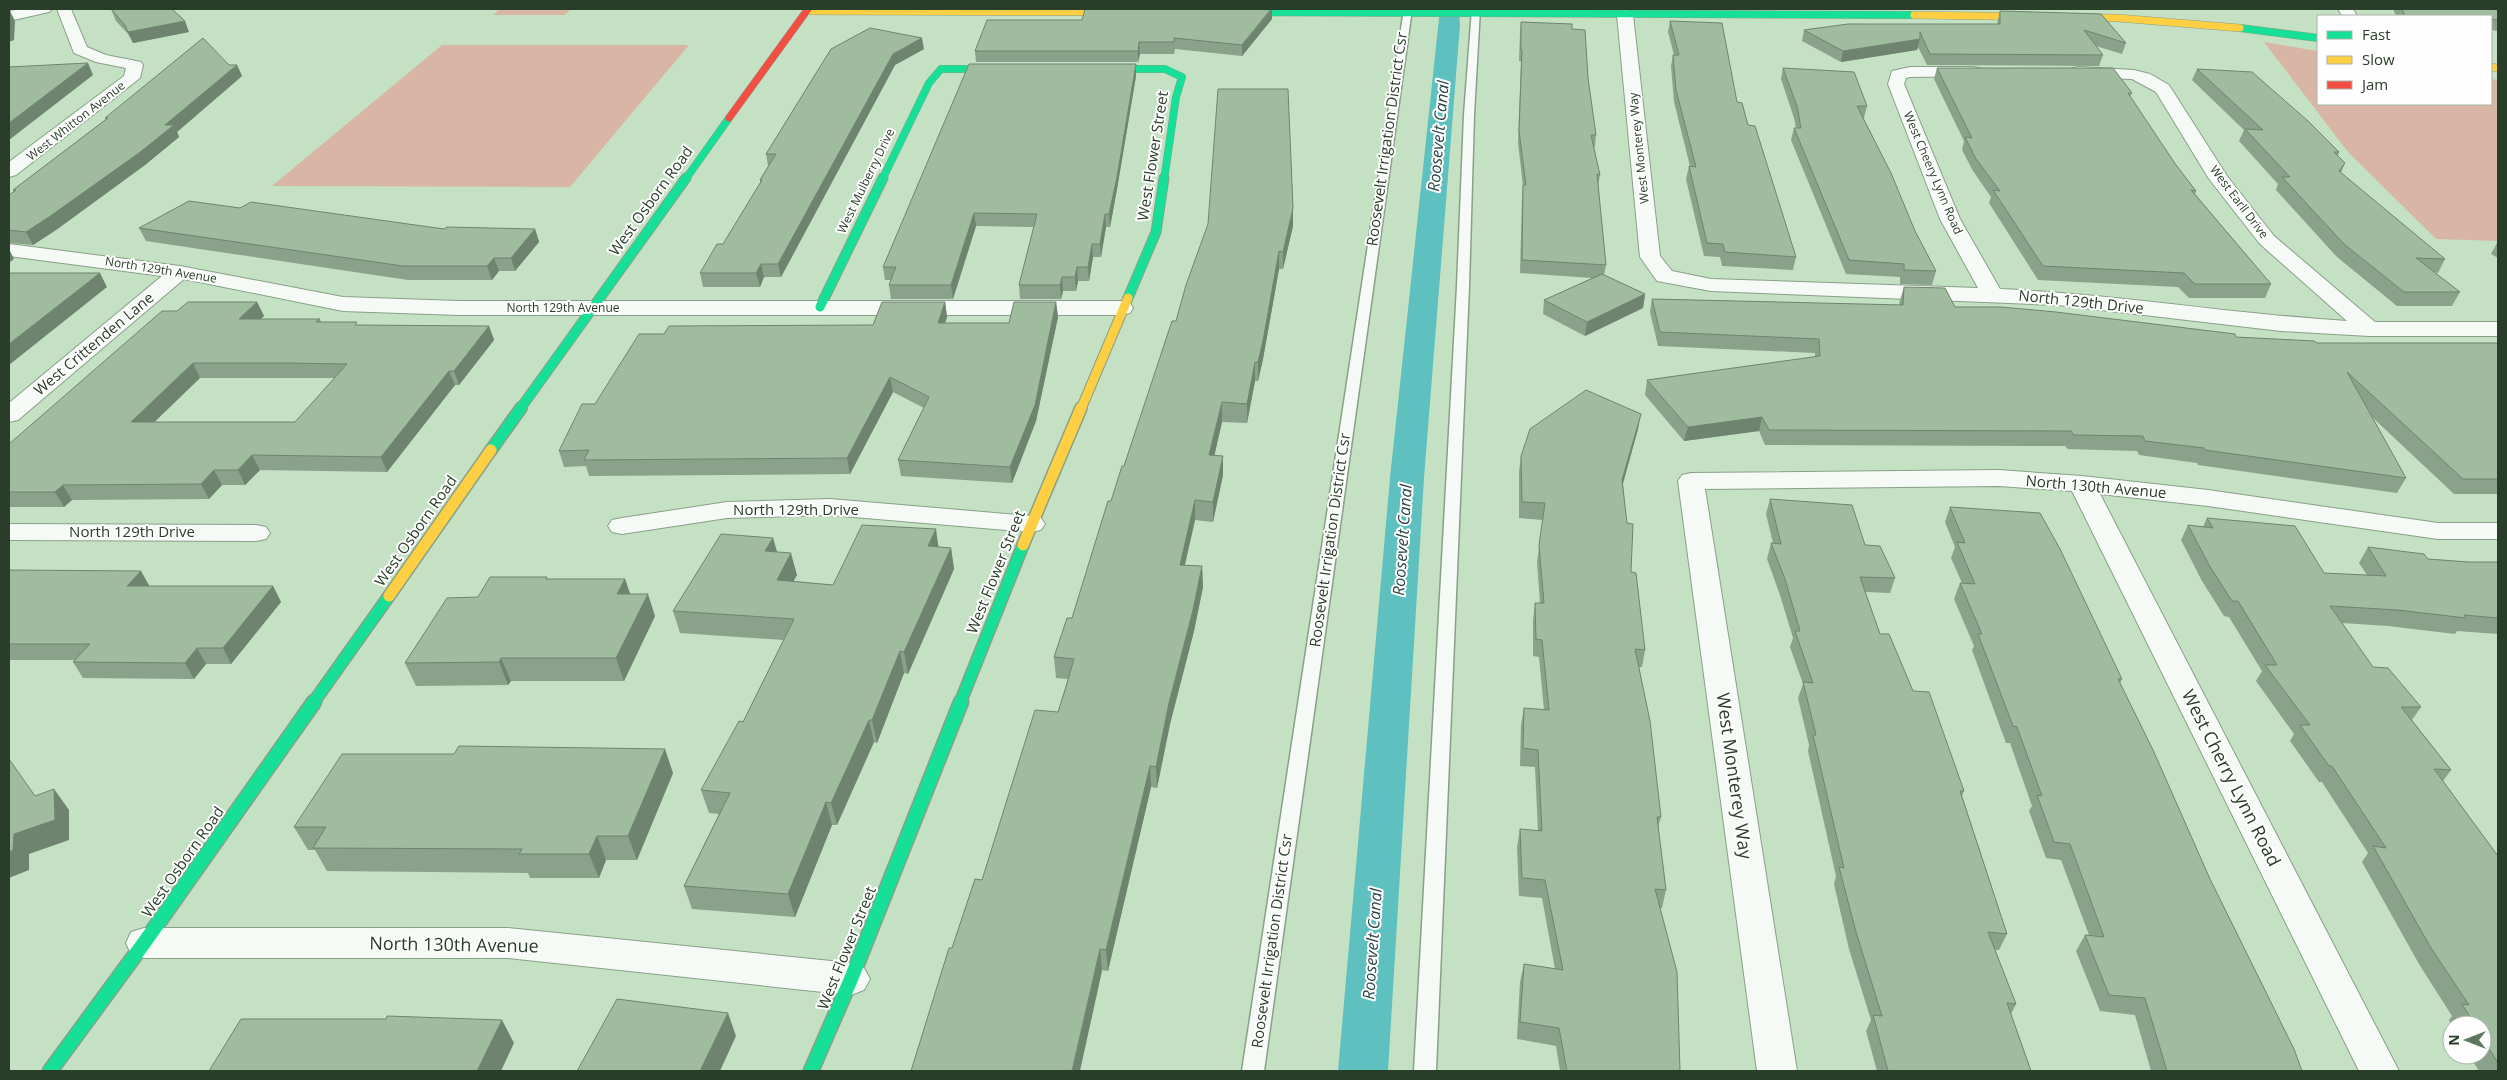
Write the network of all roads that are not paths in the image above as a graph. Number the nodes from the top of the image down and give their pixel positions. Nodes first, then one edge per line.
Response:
1 (44, 9) edge
2 (64, 9) edge
3 (807, 10) edge
4 (1046, 10) edge
5 (1133, 12) edge
6 (1221, 12) edge
7 (1410, 12) edge
8 (1472, 12) edge
9 (1758, 12) edge
10 (1625, 15) junction
11 (9, 16) edge
12 (2317, 38) edge
13 (1019, 69) edge
14 (1087, 69) edge
15 (1989, 72) edge
16 (2068, 72) edge
17 (9, 171) edge
18 (9, 250) edge
19 (180, 272) junction
20 (1664, 276) joint
21 (1992, 294) junction
22 (820, 307) junction
23 (591, 308) junction
24 (1122, 308) junction
25 (2369, 329) junction
26 (2498, 329) edge
27 (9, 415) edge
28 (1691, 481) joint
29 (2082, 484) junction
30 (1031, 524) junction
31 (622, 526) dead end
32 (2498, 531) edge
33 (9, 532) edge
34 (256, 533) dead end
35 (144, 943) junction
36 (851, 980) junction
37 (50, 1071) edge
38 (811, 1071) edge
39 (1253, 1071) edge
40 (1425, 1071) edge
41 (1777, 1071) edge
42 (2379, 1071) edge

1 - 11 street
2 - 17 street, West Whitton Avenue
3 - 4 street
3 - 23 street, West Osborn Road
4 - 5 street
6 - 7 street
7 - 8 street
7 - 39 lane, Roosevelt Irrigation District Csr
8 - 10 street
8 - 40 lane
9 - 10 street
9 - 12 street
10 - 20 street, West Monterey Way
13 - 22 street, West Mulberry Drive
14 - 24 street, West Flower Street
15 - 21 street, West Cheery Lynn Road
16 - 25 street, West Earll Drive
18 - 19 street, North 129th Avenue
19 - 23 street, North 129th Avenue
19 - 27 street, West Crittenden Lane
20 - 21 street, North 129th Drive
21 - 25 street, North 129th Drive
22 - 23 street, North 129th Avenue
22 - 24 street, North 129th Avenue
23 - 35 street, West Osborn Road
24 - 30 street, West Flower Street
25 - 26 street, North 129th Drive
28 - 29 street, North 130th Avenue
28 - 41 street, West Monterey Way
29 - 32 street, North 130th Avenue
29 - 42 street, West Cherry Lynn Road
30 - 31 street, North 129th Drive
30 - 36 street, West Flower Street
33 - 34 street, North 129th Drive
35 - 36 street, North 130th Avenue
35 - 37 street, West Osborn Road
36 - 38 street, West Flower Street

